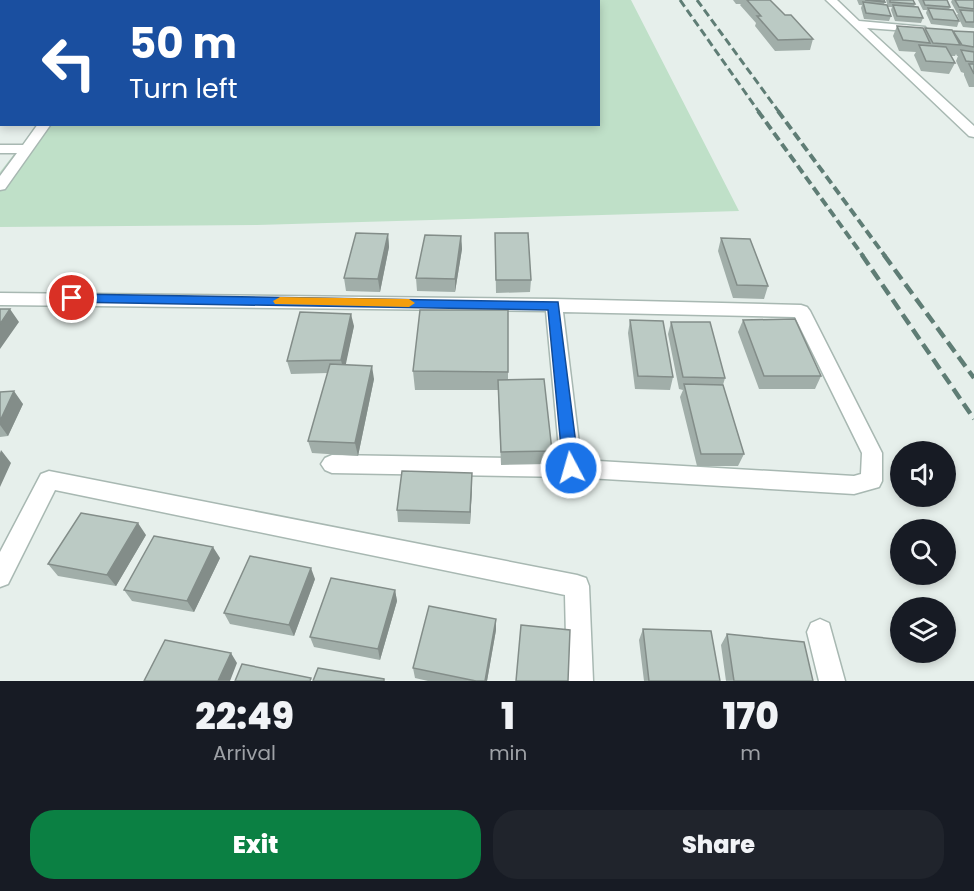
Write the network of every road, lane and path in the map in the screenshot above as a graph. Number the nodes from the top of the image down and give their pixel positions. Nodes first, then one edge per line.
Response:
1 (831, 0) edge
2 (859, 24) junction
3 (928, 30) edge
4 (43, 126) edge
5 (974, 133) edge
6 (0, 149) edge
7 (26, 149) junction
8 (0, 186) edge
9 (0, 299) edge
10 (554, 305) junction
11 (332, 464) dead end
12 (571, 468) junction
13 (0, 576) edge
14 (820, 632) dead end
15 (580, 681) edge
16 (832, 681) edge

1 - 2 street
2 - 3 street
2 - 5 street
4 - 7 street
6 - 7 street
7 - 8 street
9 - 10 street
10 - 12 street
10 - 12 street
11 - 12 street
13 - 15 street
14 - 16 street

